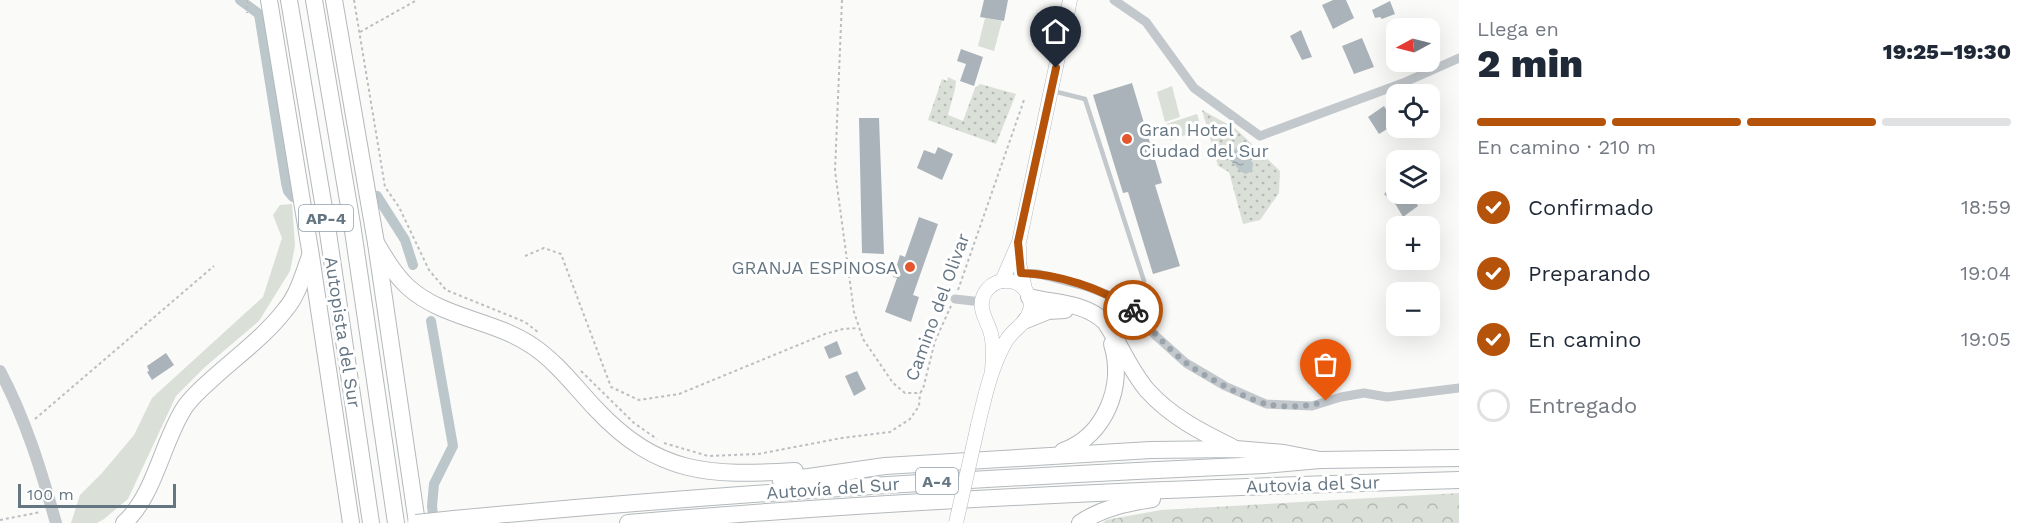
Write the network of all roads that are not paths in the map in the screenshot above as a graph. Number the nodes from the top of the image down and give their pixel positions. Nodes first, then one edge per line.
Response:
1 (269, 0) edge
2 (289, 0) edge
3 (314, 0) edge
4 (334, 0) edge
5 (1070, 0) edge
6 (1114, 0) edge
7 (1459, 58) edge
8 (1051, 91) junction
9 (1018, 242) junction
10 (376, 243) junction
11 (311, 256) junction
12 (1021, 273) junction
13 (1002, 281) junction
14 (1144, 281) dead end
15 (1027, 293) junction
16 (955, 299) road end
17 (982, 302) junction
18 (986, 319) junction
19 (1021, 324) junction
20 (0, 371) edge
21 (992, 371) junction
22 (1459, 388) edge
23 (1236, 449) junction
24 (1053, 455) junction
25 (1459, 458) edge
26 (1320, 460) junction
27 (838, 472) junction
28 (1459, 480) edge
29 (1249, 486) junction
30 (635, 503) junction
31 (56, 523) edge
32 (124, 523) edge
33 (351, 523) edge
34 (371, 523) edge
35 (396, 523) edge
36 (417, 523) edge
37 (628, 523) edge
38 (956, 523) edge
39 (1080, 523) edge

1 - 11 highway
2 - 34 highway, Autopista del Sur / AP-4
3 - 35 highway, Autopista del Sur / AP-4
4 - 10 highway
5 - 8 main road
6 - 7 street
8 - 9 main road
8 - 14 lane
9 - 12 main road
9 - 13 main road
10 - 27 highway
10 - 36 highway
11 - 32 highway
11 - 33 highway
12 - 15 main road
12 - 22 street
13 - 15 main road
13 - 17 main road
15 - 19 main road
15 - 23 highway
16 - 17 street
17 - 18 main road
18 - 19 main road
18 - 21 main road
19 - 21 main road
19 - 24 highway
20 - 31 street
21 - 38 main road, bridge
23 - 24 highway
23 - 26 highway
24 - 27 highway
25 - 26 highway, A-4
26 - 30 highway, Autovía del Sur / A-4
27 - 30 highway
28 - 29 highway, Autovía del Sur / A-4
29 - 37 highway, Autovía del Sur / A-4
29 - 39 highway
30 - 36 highway, Autovía del Sur / A-4, bridge

